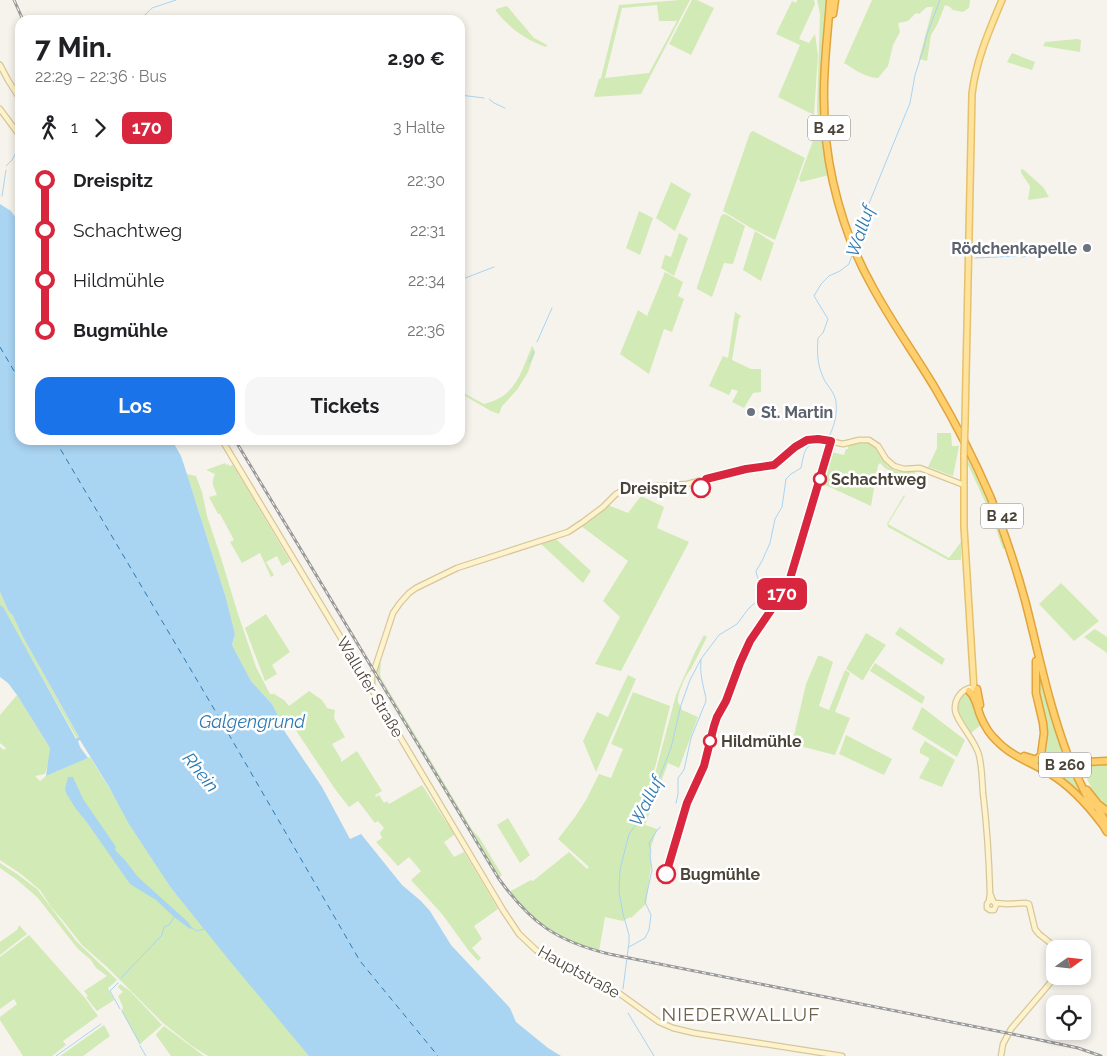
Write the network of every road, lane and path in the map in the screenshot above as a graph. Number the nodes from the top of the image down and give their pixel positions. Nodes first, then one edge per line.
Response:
1 (831, 0) edge
2 (1002, 0) edge
3 (0, 65) edge
4 (15, 91) edge
5 (0, 109) edge
6 (15, 129) edge
7 (833, 170) junction
8 (894, 319) junction
9 (225, 445) edge
10 (964, 472) junction
11 (955, 480) junction
12 (964, 485) junction
13 (1035, 640) junction
14 (973, 655) junction
15 (362, 673) junction
16 (372, 675) junction
17 (366, 680) junction
18 (372, 690) junction
19 (971, 690) junction
20 (1070, 756) junction
21 (1023, 759) junction
22 (1036, 760) junction
23 (1107, 763) edge
24 (1077, 772) junction
25 (1087, 790) junction
26 (1107, 811) edge
27 (1104, 824) edge
28 (1107, 832) edge
29 (519, 934) joint
30 (1047, 940) edge
31 (1048, 985) edge
32 (842, 1056) edge
33 (1001, 1056) edge

1 - 7 highway, B 42
1 - 7 highway, B 42
2 - 10 main road, B 260, bridge
3 - 4 street
5 - 6 street
7 - 8 highway, B 42
8 - 13 highway, B 42
8 - 20 highway, B 42
9 - 15 street, Wallufer Straße
10 - 11 street
10 - 12 main road, B 260
11 - 12 street
11 - 16 street
12 - 14 main road, B 260
13 - 20 highway, B 42
13 - 22 highway
14 - 19 main road, B 260
14 - 19 main road, B 260
15 - 16 street
15 - 17 street, Wallufer Straße
16 - 17 street
16 - 18 street
17 - 18 street, Wallufer Straße
18 - 29 street, Wallufer Straße
19 - 21 highway, B 260
19 - 22 highway, B 260
19 - 30 street
20 - 24 highway, B 42, bridge
21 - 23 highway, B 260
21 - 27 highway
22 - 23 highway, B 260
24 - 25 highway, B 42
24 - 27 highway, B 42
25 - 26 highway, B 260
25 - 27 highway, B 42
27 - 28 highway, B 42
29 - 32 street, Hauptstraße
31 - 33 street

